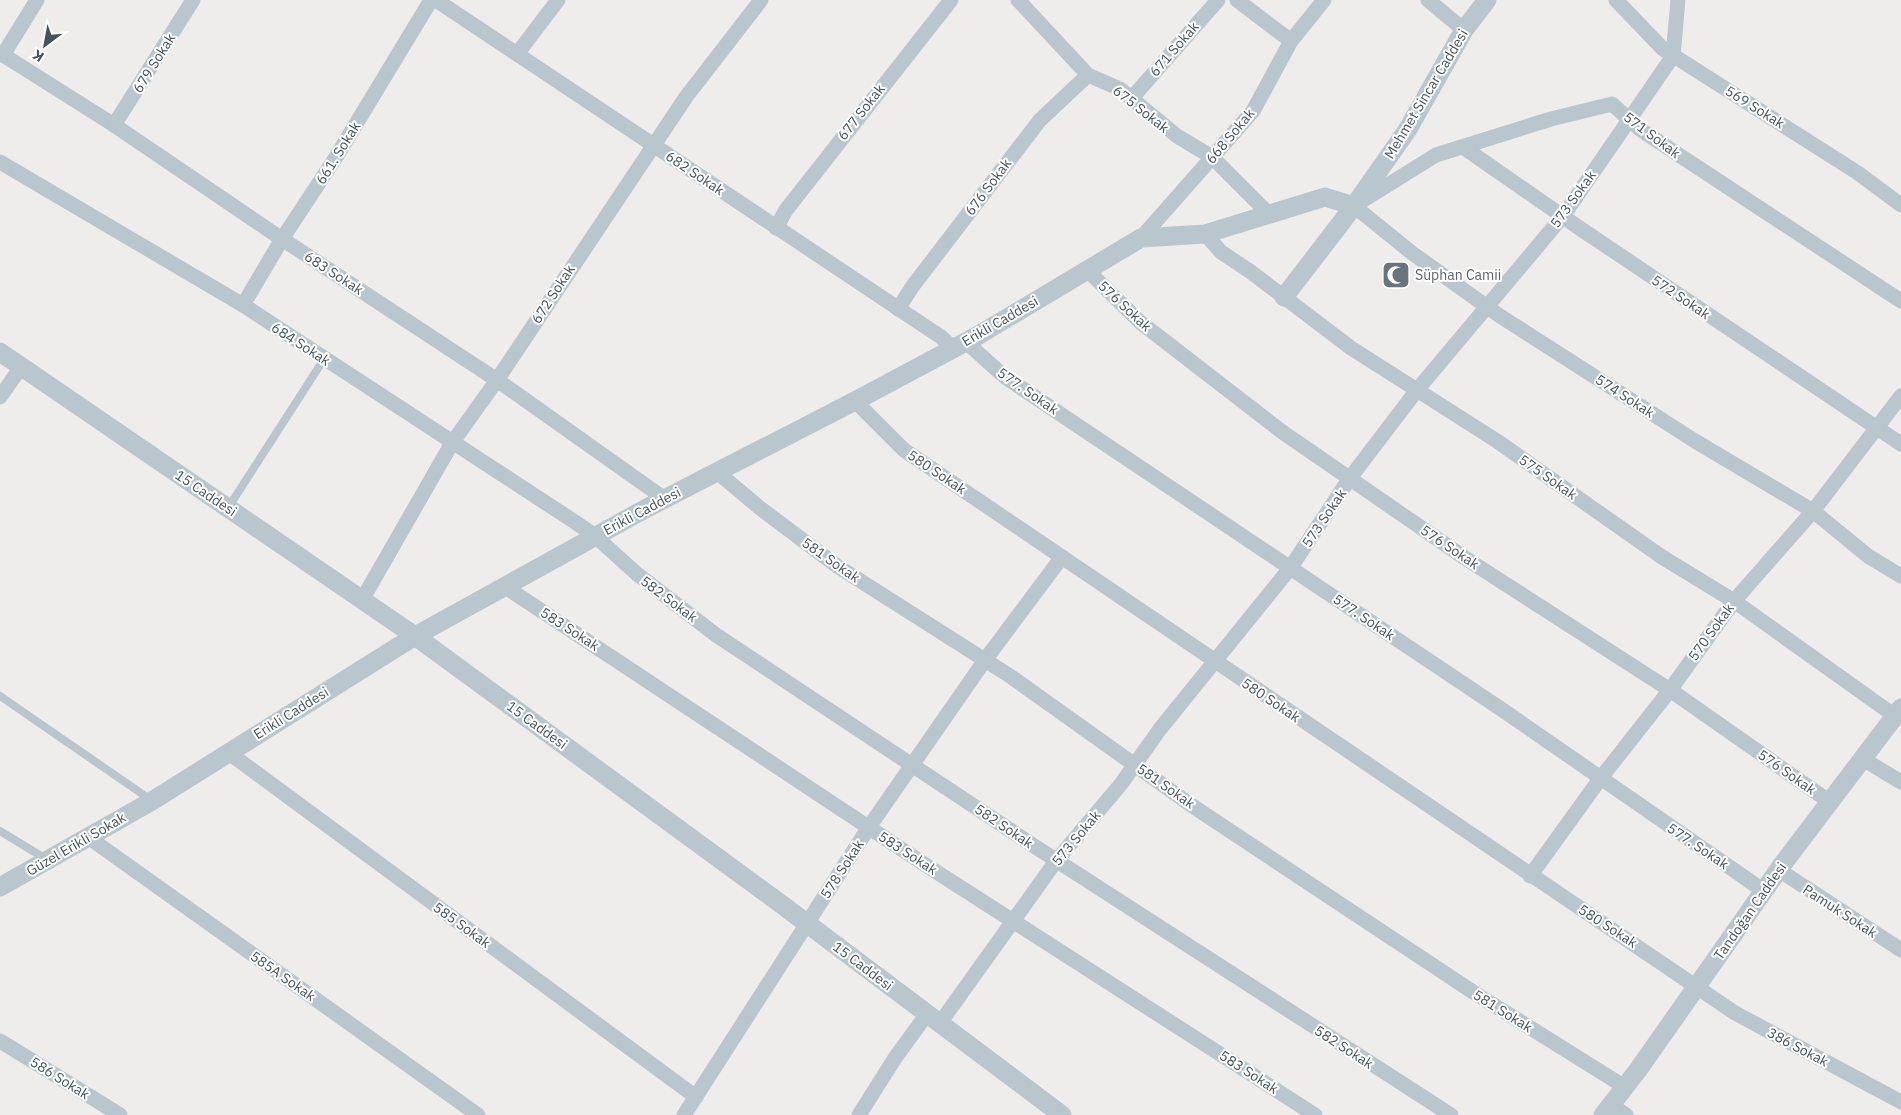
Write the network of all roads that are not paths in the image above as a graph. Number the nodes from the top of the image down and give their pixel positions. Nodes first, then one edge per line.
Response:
1 (37, 0) edge
2 (193, 0) edge
3 (431, 0) edge
4 (436, 0) edge
5 (558, 0) edge
6 (761, 0) edge
7 (951, 0) edge
8 (1018, 0) edge
9 (1218, 0) edge
10 (1237, 0) edge
11 (1324, 0) edge
12 (1428, 0) edge
13 (1487, 0) edge
14 (1616, 0) edge
15 (1678, 0) edge
16 (1464, 30) junction
17 (1291, 41) junction
18 (2, 54) edge
19 (516, 54) junction
20 (1673, 56) junction
21 (1088, 75) junction
22 (1131, 99) junction
23 (1629, 119) junction
24 (114, 125) junction
25 (654, 145) junction
26 (1463, 147) junction
27 (1212, 157) junction
28 (0, 162) edge
29 (1901, 205) edge
30 (1354, 206) junction
31 (1269, 214) junction
32 (1562, 216) junction
33 (776, 228) junction
34 (1205, 234) junction
35 (1141, 238) junction
36 (282, 239) junction
37 (1087, 270) junction
38 (1284, 297) junction
39 (1901, 301) edge
40 (243, 306) junction
41 (1488, 307) junction
42 (898, 309) junction
43 (959, 345) junction
44 (0, 352) edge
45 (324, 359) junction
46 (21, 367) junction
47 (497, 380) junction
48 (1417, 390) junction
49 (1901, 396) edge
50 (0, 397) edge
51 (856, 401) junction
52 (1877, 427) junction
53 (452, 443) junction
54 (1901, 444) edge
55 (717, 472) junction
56 (1350, 478) junction
57 (665, 499) junction
58 (228, 508) junction
59 (1813, 512) junction
60 (596, 536) junction
61 (1062, 557) junction
62 (1291, 567) junction
63 (1901, 576) edge
64 (504, 586) junction
65 (362, 600) junction
66 (1734, 601) junction
67 (415, 636) junction
68 (985, 660) junction
69 (1215, 662) junction
70 (1670, 690) junction
71 (0, 696) edge
72 (1898, 712) edge
73 (229, 752) junction
74 (1862, 760) junction
75 (911, 765) junction
76 (1136, 765) junction
77 (1600, 779) junction
78 (1901, 782) edge
79 (152, 801) junction
80 (1830, 802) junction
81 (869, 827) junction
82 (0, 831) edge
83 (88, 837) junction
84 (48, 860) junction
85 (1056, 860) junction
86 (1779, 870) junction
87 (1530, 876) junction
88 (0, 887) edge
89 (1764, 891) junction
90 (1012, 920) junction
91 (806, 924) junction
92 (1901, 950) edge
93 (1697, 986) junction
94 (934, 1019) junction
95 (0, 1041) edge
96 (1625, 1087) junction
97 (696, 1097) junction
98 (1901, 1102) edge
99 (1613, 1112) edge
100 (120, 1115) edge
101 (478, 1115) edge
102 (684, 1115) edge
103 (859, 1115) edge
104 (1062, 1115) edge
105 (1315, 1115) edge
106 (1451, 1115) edge

1 - 18 street
2 - 24 street, 679 Sokak
3 - 36 street, 661. Sokak
4 - 19 street, 682 Sokak
5 - 19 street
6 - 25 street, 672 Sokak
7 - 33 street, 677 Sokak
8 - 21 street, 675 Sokak
9 - 22 street, 671 Sokak
10 - 17 street
11 - 17 street, 668 Sokak
12 - 16 street
13 - 16 street, Mehmet Sincar Caddesi
14 - 20 street, 569 Sokak
15 - 20 street, 573 Sokak
16 - 30 street, Mehmet Sincar Caddesi
17 - 27 street, 668 Sokak
18 - 24 street, 683 Sokak
19 - 25 street, 682 Sokak
20 - 23 street, 573 Sokak
20 - 29 street, 569 Sokak
21 - 22 street, 675 Sokak
21 - 42 street, 676 Sokak
22 - 27 street, 675 Sokak
23 - 26 street, 571 Sokak
23 - 32 street, 573 Sokak
23 - 39 street, 571 Sokak
24 - 36 street, 683 Sokak
25 - 33 street, 682 Sokak
25 - 47 street, 672 Sokak
26 - 30 street, 571 Sokak
26 - 32 street, 572 Sokak
27 - 31 street, 675 Sokak
27 - 35 street, 668 Sokak
28 - 40 street, 684 Sokak
30 - 31 street
30 - 38 street, Mehmet Sincar Caddesi
30 - 41 street, 574 Sokak
31 - 34 street
32 - 41 street, 573 Sokak
32 - 52 street, 572 Sokak
33 - 42 street, 682 Sokak
34 - 35 street
34 - 38 street, 575 Sokak
35 - 37 street, Erikli Caddesi
36 - 40 street, 661. Sokak
36 - 47 street, 683 Sokak
37 - 43 street, Erikli Caddesi
37 - 56 street, 576 Sokak
38 - 48 street, 575 Sokak
40 - 45 street, 684 Sokak
41 - 48 street, 573 Sokak
41 - 59 street, 574 Sokak
42 - 43 street, 682 Sokak
43 - 51 street, Erikli Caddesi
43 - 62 street, 577. Sokak
44 - 46 street, 15 Caddesi
45 - 53 street, 684 Sokak
45 - 58 lane
46 - 50 street
46 - 58 street, 15 Caddesi
47 - 53 street, 672 Sokak
47 - 57 street, 683 Sokak
48 - 56 street, 573 Sokak
48 - 66 street, 575 Sokak
49 - 52 street, 570 Sokak
51 - 55 street, Erikli Caddesi
51 - 61 street, 580 Sokak
52 - 54 street, 572 Sokak
52 - 59 street, 570 Sokak
53 - 60 street, 684 Sokak
53 - 65 street, 672 Sokak
55 - 57 street, Erikli Caddesi
55 - 68 street, 581 Sokak
56 - 62 street, 573 Sokak
56 - 70 street, 576 Sokak
57 - 60 street, Erikli Caddesi
58 - 65 street, 15 Caddesi
59 - 63 street, 574 Sokak
59 - 66 street, 570 Sokak
60 - 64 street, Erikli Caddesi
60 - 75 street, 582 Sokak
61 - 68 street, 578 Sokak
61 - 69 street, 580 Sokak
62 - 69 street, 573 Sokak
62 - 77 street, 577. Sokak
64 - 67 street, Erikli Caddesi
64 - 81 street, 583 Sokak
65 - 67 street, 15 Caddesi
66 - 70 street, 570 Sokak
66 - 72 street, 575 Sokak
67 - 73 street, Erikli Caddesi
67 - 91 street, 15 Caddesi
68 - 75 street, 578 Sokak
68 - 76 street, 581 Sokak
69 - 76 street, 573 Sokak
69 - 87 street, 580 Sokak
70 - 77 street, 570 Sokak
70 - 80 street, 576 Sokak
71 - 79 lane
72 - 74 street, Tandoğan Caddesi
73 - 79 street, Erikli Caddesi
73 - 97 street, 585 Sokak
74 - 78 street
74 - 80 street, Tandoğan Caddesi
75 - 81 street, 578 Sokak
75 - 85 street, 582 Sokak
76 - 85 street, 573 Sokak
76 - 96 street, 581 Sokak
77 - 87 street, 570 Sokak
77 - 89 street, 577. Sokak
79 - 83 street, Güzel Erikli Sokak
80 - 86 street, Tandoğan Caddesi
81 - 90 street, 583 Sokak
81 - 91 street, 578 Sokak
82 - 84 lane
83 - 84 street, Güzel Erikli Sokak
83 - 101 street, 585A Sokak
84 - 88 street, Güzel Erikli Sokak
85 - 90 street, 573 Sokak
85 - 106 street, 582 Sokak
86 - 89 street, Tandoğan Caddesi
86 - 92 street, Pamuk Sokak
87 - 93 street, 580 Sokak
89 - 93 street, Tandoğan Caddesi
90 - 94 street, 573 Sokak
90 - 105 street, 583 Sokak
91 - 94 street, 15 Caddesi
91 - 97 street, 578 Sokak
93 - 96 street, Tandoğan Caddesi
93 - 98 street, 386 Sokak
94 - 103 street, 573 Sokak
94 - 104 street, 15 Caddesi
95 - 100 street, 586 Sokak
96 - 99 street, Tandoğan Caddesi
97 - 102 street, 578 Sokak

